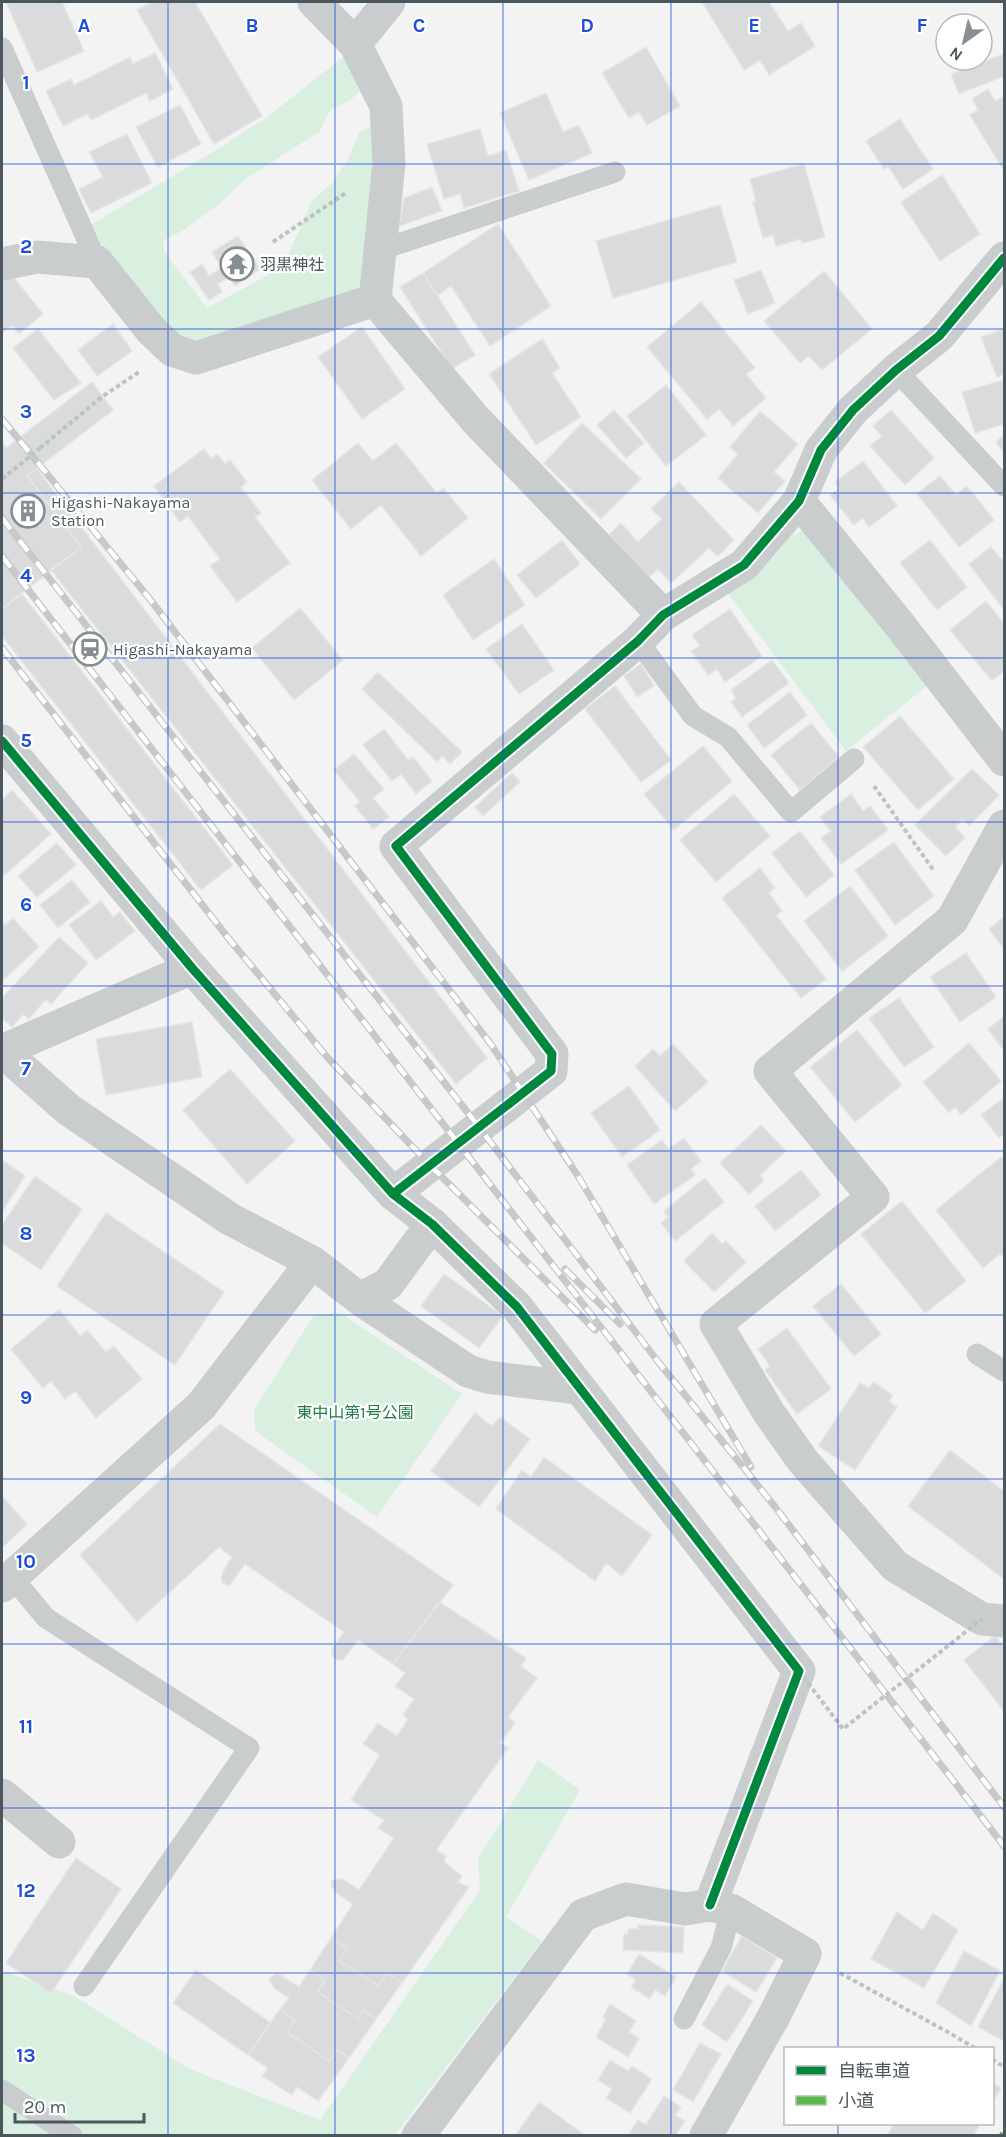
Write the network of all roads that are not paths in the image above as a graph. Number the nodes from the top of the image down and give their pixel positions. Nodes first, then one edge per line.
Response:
1 (314, 2) edge
2 (389, 2) edge
3 (355, 44) junction
4 (2, 48) edge
5 (615, 172) dead end
6 (380, 250) junction
7 (1005, 258) edge
8 (97, 262) junction
9 (2, 264) edge
10 (375, 300) junction
11 (896, 370) junction
12 (1005, 486) edge
13 (799, 501) junction
14 (663, 615) junction
15 (638, 641) junction
16 (2, 741) edge
17 (855, 759) road end
18 (1005, 760) edge
19 (1005, 826) edge
20 (192, 968) junction
21 (2, 1051) edge
22 (393, 1194) junction
23 (432, 1224) junction
24 (312, 1262) junction
25 (360, 1299) junction
26 (977, 1354) dead end
27 (1005, 1371) edge
28 (579, 1388) junction
29 (7, 1581) edge
30 (993, 1620) edge
31 (2, 1795) edge
32 (59, 1842) dead end
33 (721, 1907) junction
34 (84, 1986) dead end
35 (684, 2019) dead end
36 (2, 2090) edge
37 (418, 2135) edge
38 (72, 2136) edge
39 (706, 2136) edge

1 - 3 street
2 - 3 street
3 - 6 street
4 - 8 lane
5 - 6 lane
6 - 10 street
7 - 11 street
8 - 9 street
8 - 10 street
10 - 14 street
11 - 12 lane
11 - 13 street
13 - 14 street
13 - 18 street
14 - 15 street
15 - 17 lane
15 - 22 street
16 - 20 street
19 - 30 street
20 - 21 street
20 - 22 street
21 - 24 street
22 - 23 street
23 - 25 street
23 - 28 street
24 - 25 street
24 - 29 street
25 - 28 street
26 - 27 lane
28 - 33 street
29 - 34 lane
31 - 32 street
33 - 35 lane
33 - 37 street
33 - 39 street
36 - 38 lane

